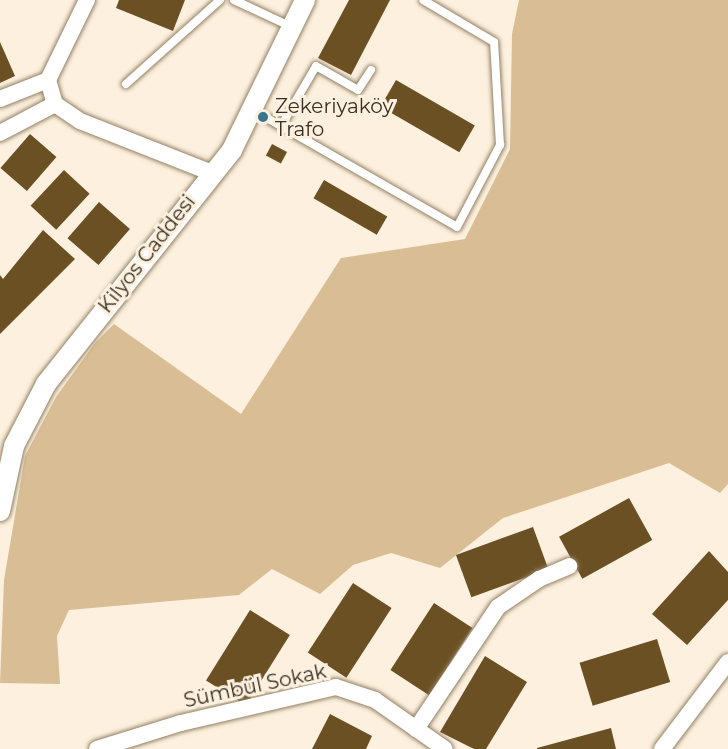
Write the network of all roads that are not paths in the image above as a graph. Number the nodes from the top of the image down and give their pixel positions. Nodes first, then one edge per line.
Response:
1 (87, 0) edge
2 (220, 0) edge
3 (234, 0) edge
4 (305, 0) edge
5 (423, 0) edge
6 (293, 27) junction
7 (371, 70) dead end
8 (48, 80) junction
9 (126, 84) dead end
10 (0, 99) edge
11 (55, 104) junction
12 (253, 110) junction
13 (281, 126) junction
14 (0, 133) edge
15 (213, 173) junction
16 (3, 482) edge
17 (0, 511) edge
18 (569, 566) dead end
19 (728, 662) edge
20 (416, 729) junction
21 (97, 749) edge
22 (445, 749) edge
23 (662, 749) edge

1 - 8 street
2 - 9 lane
3 - 6 lane
4 - 6 street, Kilyos Caddesi
5 - 13 lane
6 - 12 street, Kilyos Caddesi
7 - 13 lane
8 - 10 street
8 - 11 street
11 - 14 street
11 - 15 street
12 - 13 lane
12 - 15 street, Kilyos Caddesi
15 - 16 street, Kilyos Caddesi
16 - 17 street, Kilyos Caddesi
18 - 20 street
19 - 23 street
20 - 21 street, Sümbül Sokak
20 - 22 street, Sümbül Sokak

